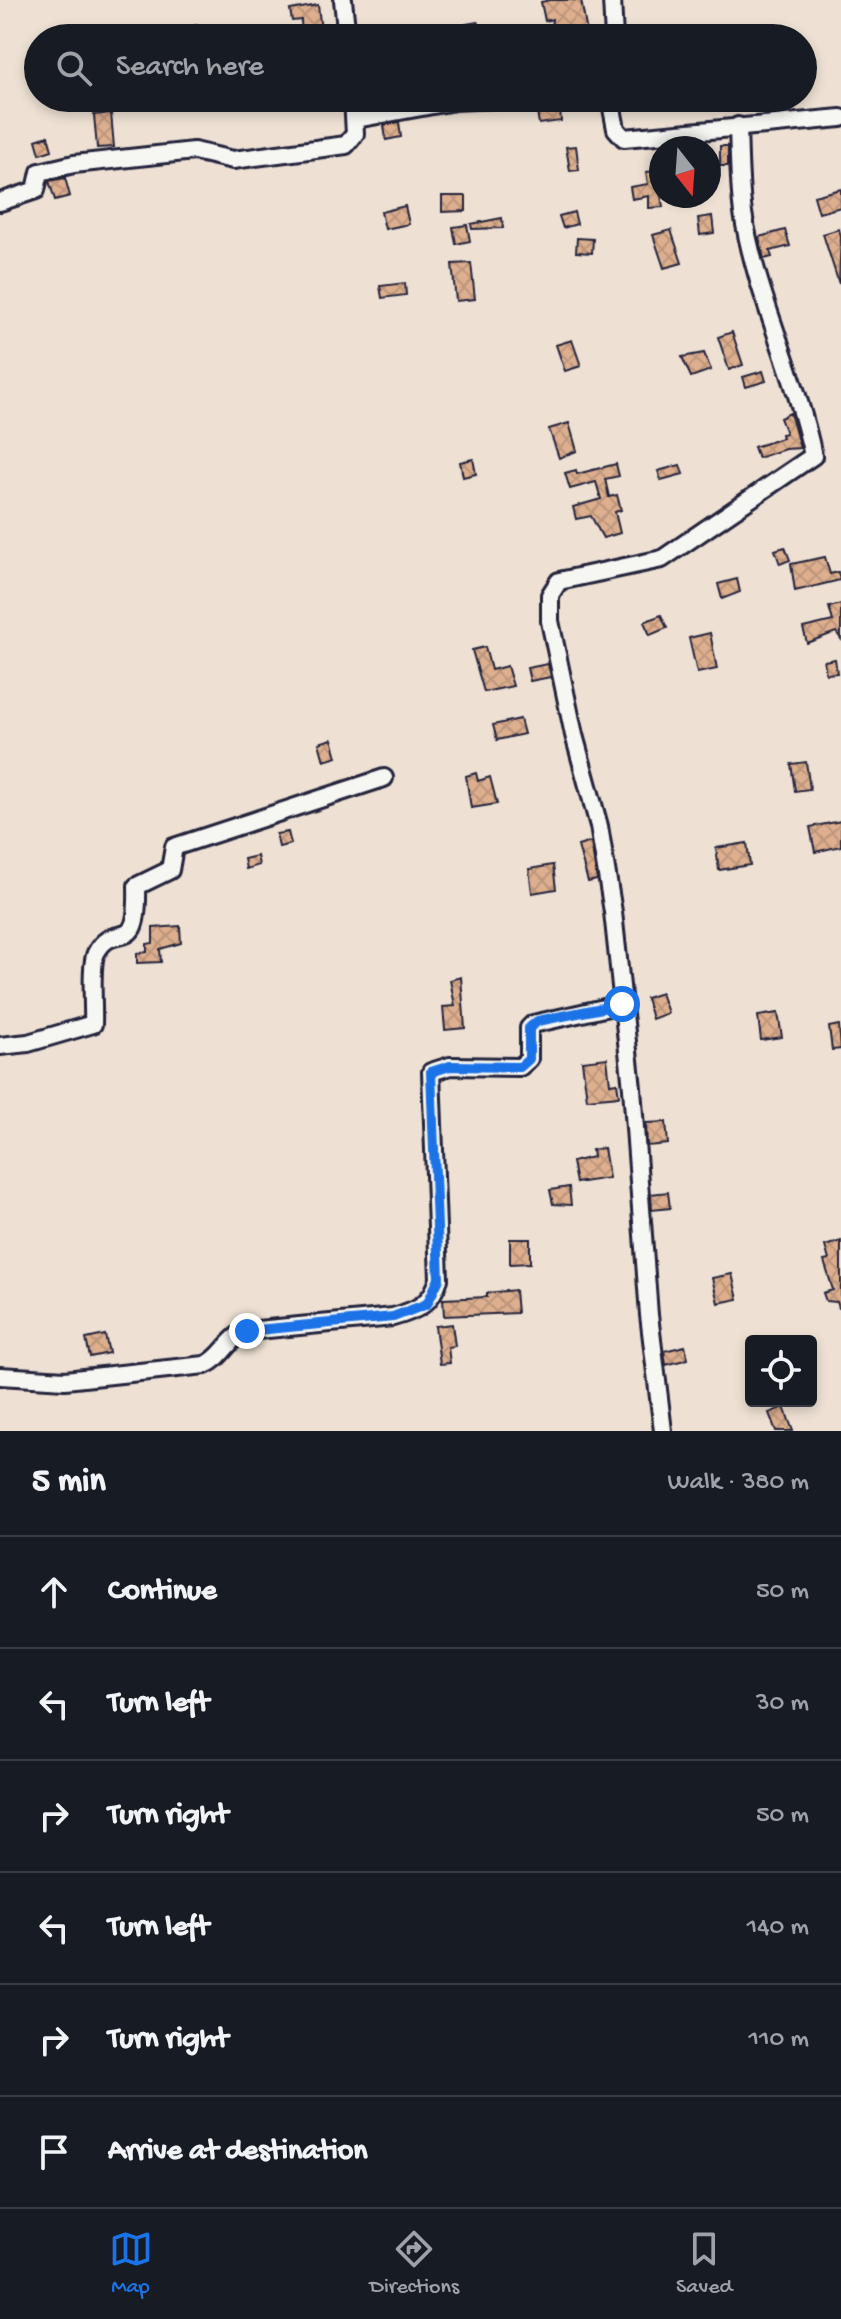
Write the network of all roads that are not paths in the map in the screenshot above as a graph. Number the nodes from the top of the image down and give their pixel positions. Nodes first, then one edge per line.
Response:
1 (343, 0) edge
2 (612, 0) edge
3 (346, 24) edge
4 (613, 24) edge
5 (355, 112) edge
6 (394, 112) edge
7 (613, 112) edge
8 (841, 118) edge
9 (356, 119) junction
10 (738, 126) junction
11 (0, 202) edge
12 (384, 778) dead end
13 (622, 1004) junction
14 (0, 1046) edge
15 (0, 1376) edge
16 (663, 1431) edge

1 - 3 street
2 - 4 street
5 - 9 street
6 - 9 street
7 - 10 street
8 - 10 street
9 - 11 street
10 - 13 street
12 - 14 street
13 - 15 street
13 - 16 street

